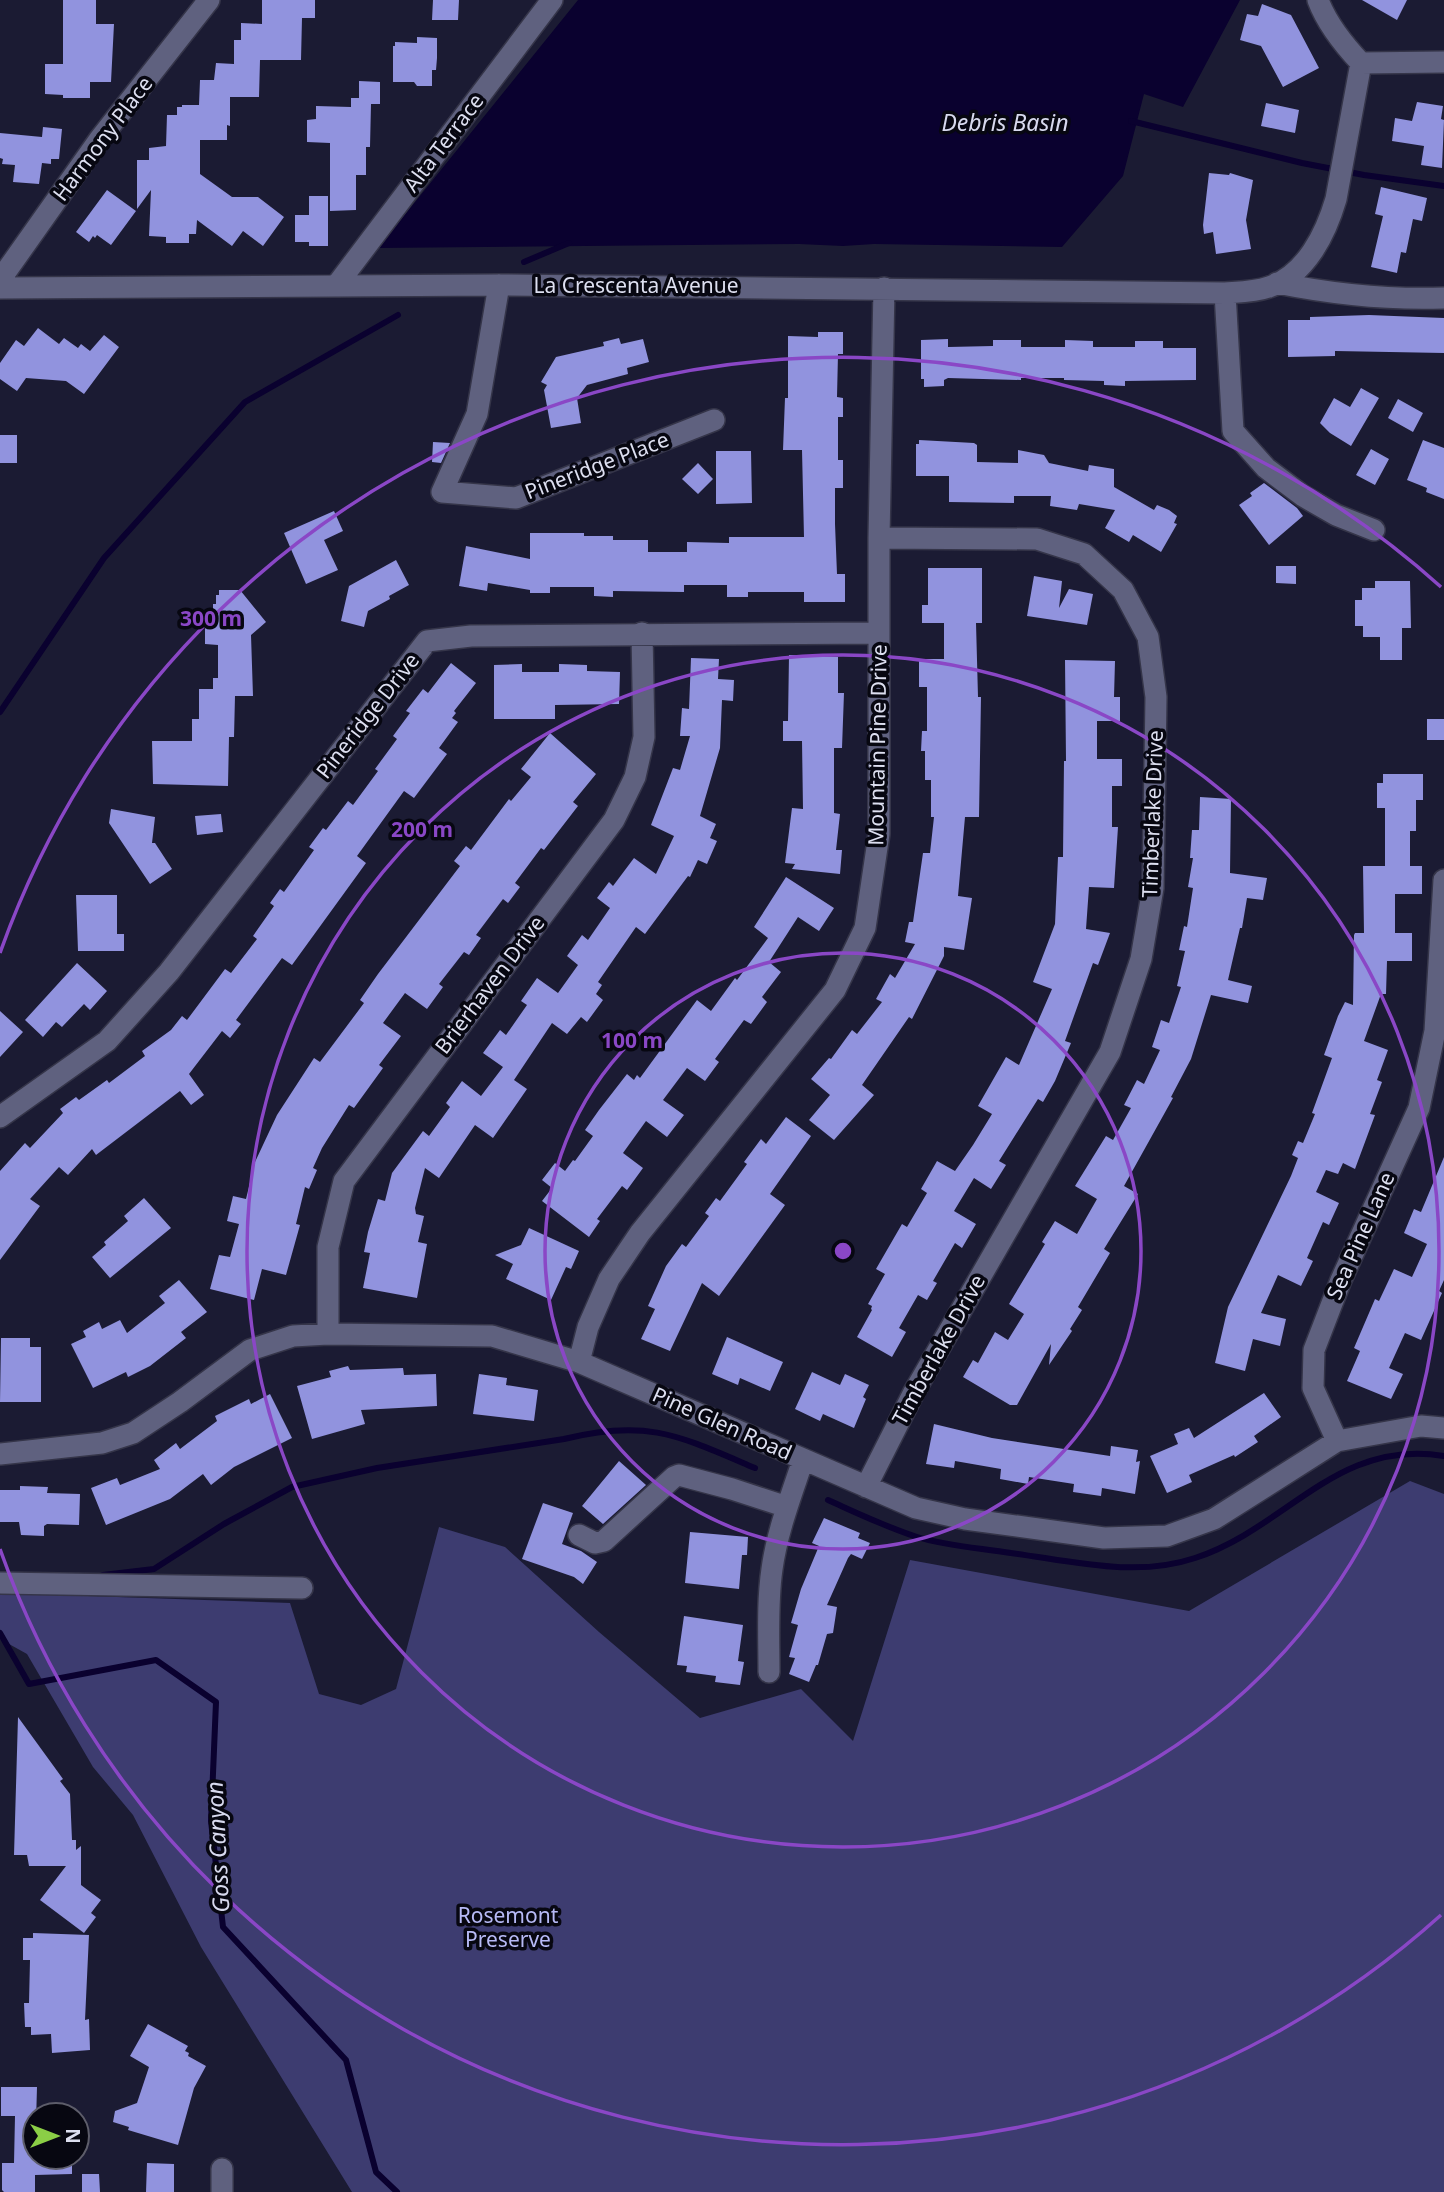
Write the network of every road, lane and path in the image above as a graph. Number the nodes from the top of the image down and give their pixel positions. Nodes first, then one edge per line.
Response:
1 (209, 0) edge
2 (552, 0) edge
3 (1318, 0) edge
4 (1444, 62) edge
5 (1361, 63) junction
6 (0, 280) edge
7 (499, 285) junction
8 (1274, 285) junction
9 (336, 286) junction
10 (0, 288) edge
11 (884, 288) junction
12 (1225, 293) junction
13 (1444, 298) edge
14 (714, 420) dead end
15 (1374, 530) dead end
16 (879, 538) junction
17 (642, 634) junction
18 (879, 634) junction
19 (1444, 880) edge
20 (0, 1116) edge
21 (328, 1334) junction
22 (579, 1362) junction
23 (1444, 1428) edge
24 (1337, 1441) junction
25 (0, 1454) edge
26 (803, 1460) junction
27 (866, 1487) junction
28 (787, 1507) junction
29 (579, 1535) dead end
30 (0, 1583) edge
31 (302, 1588) dead end
32 (769, 1672) dead end
33 (222, 2169) dead end
34 (222, 2192) edge

1 - 6 street, Harmony Place
2 - 9 street, Alta Terrace
3 - 5 street
4 - 5 street
5 - 8 street
7 - 9 street, La Crescenta Avenue
7 - 11 street, La Crescenta Avenue
7 - 14 street, Pineridge Place
8 - 12 street, La Crescenta Avenue
8 - 13 street
9 - 10 street, La Crescenta Avenue
11 - 12 street, La Crescenta Avenue
11 - 16 street, Mountain Pine Drive
12 - 15 street
16 - 18 street, Mountain Pine Drive
16 - 27 street, Timberlake Drive
17 - 18 street, Pineridge Drive
17 - 20 street, Pineridge Drive
17 - 21 street, Brierhaven Drive
18 - 22 street, Mountain Pine Drive
19 - 24 street, Sea Pine Lane
21 - 22 street, Pine Glen Road
21 - 25 street, Pine Glen Road
22 - 26 street, Pine Glen Road
23 - 24 street, Pine Glen Road
24 - 27 street, Pine Glen Road
26 - 27 street, Pine Glen Road
26 - 28 street
28 - 29 street
28 - 32 street
30 - 31 street
33 - 34 street

